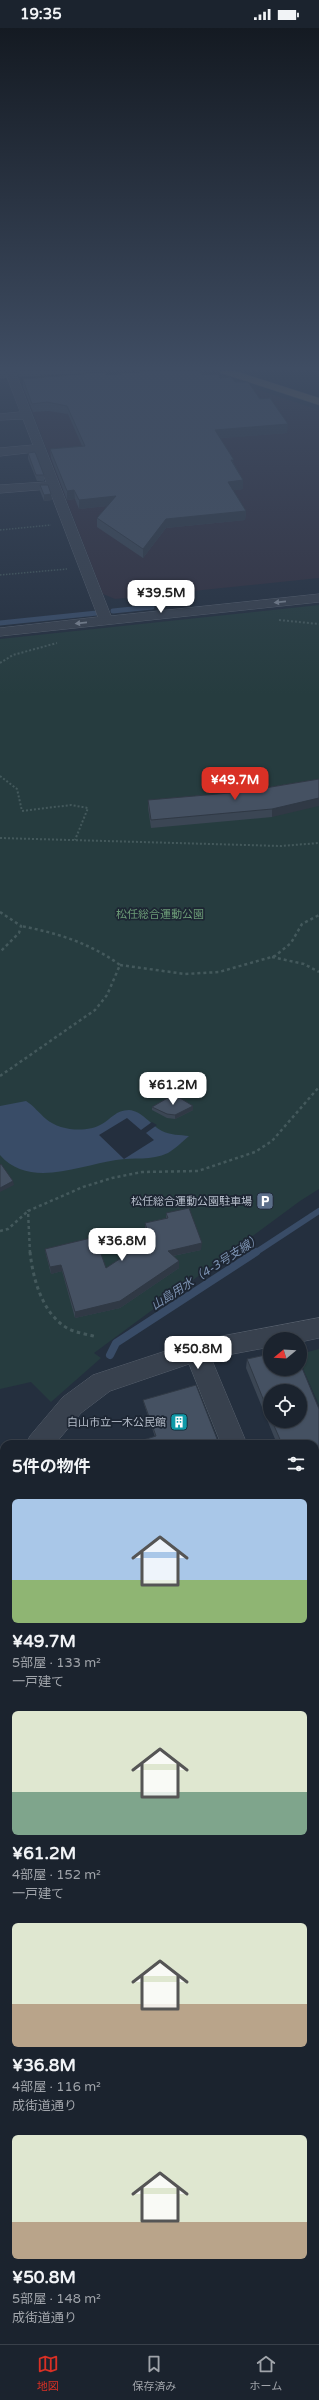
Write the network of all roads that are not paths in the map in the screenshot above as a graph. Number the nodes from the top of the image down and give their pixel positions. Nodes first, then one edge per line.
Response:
1 (51, 479) edge
2 (53, 484) junction
3 (0, 489) edge
4 (317, 592) edge
5 (104, 614) junction
6 (0, 618) edge
7 (0, 632) edge
8 (319, 1328) edge
9 (196, 1351) junction
10 (42, 1440) edge
11 (232, 1440) edge

1 - 2 street
2 - 3 street
2 - 5 street
4 - 5 street
5 - 6 street
5 -> 7 street
8 - 9 street
9 - 10 street
9 - 11 street

